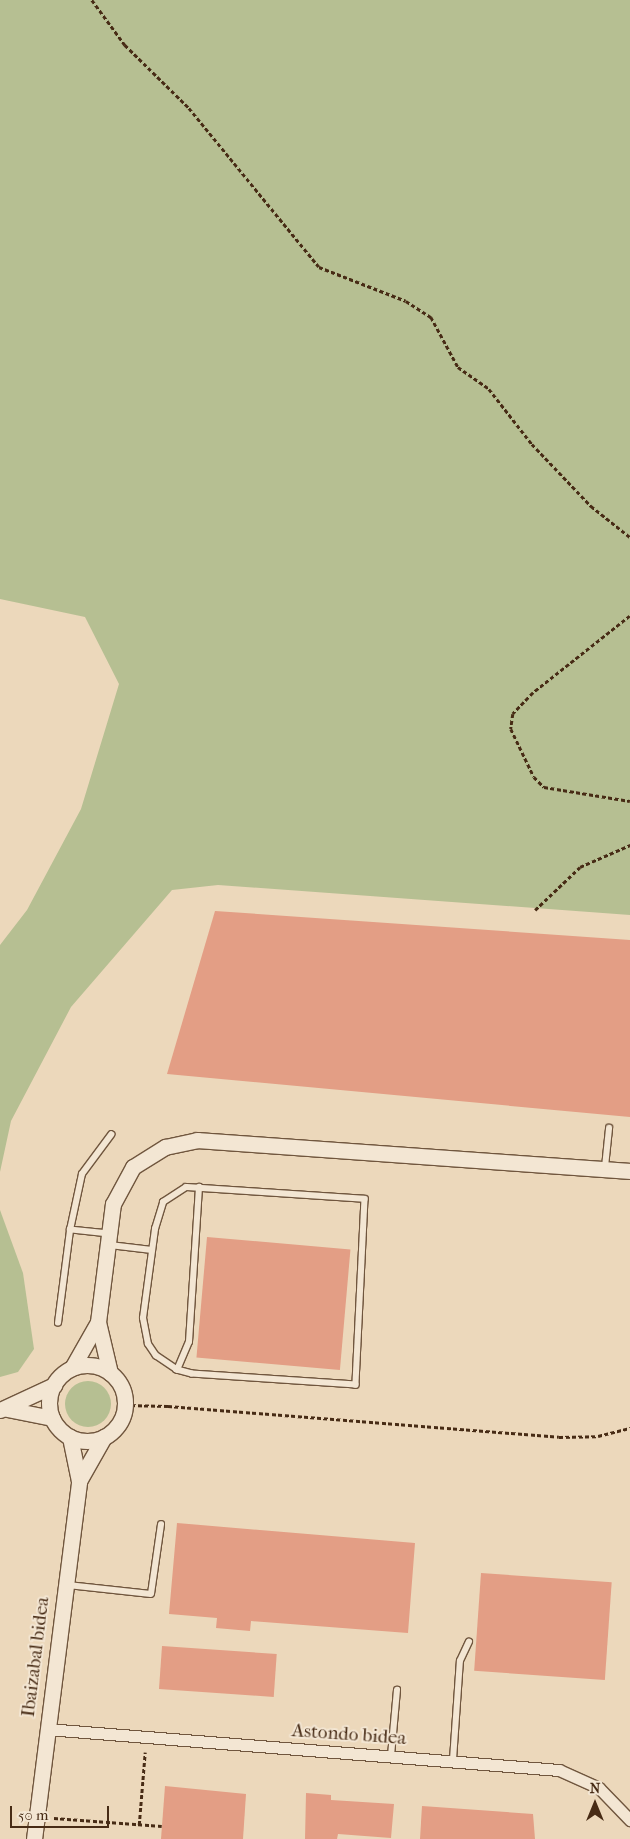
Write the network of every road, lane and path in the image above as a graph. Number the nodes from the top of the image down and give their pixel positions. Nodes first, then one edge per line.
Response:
1 (92, 0) edge
2 (630, 537) edge
3 (630, 616) edge
4 (630, 801) edge
5 (630, 845) edge
6 (535, 910) dead end
7 (609, 1128) dead end
8 (111, 1135) dead end
9 (605, 1170) junction
10 (630, 1171) edge
11 (199, 1187) junction
12 (70, 1230) junction
13 (108, 1240) junction
14 (152, 1250) junction
15 (98, 1322) junction
16 (58, 1324) dead end
17 (72, 1368) junction
18 (177, 1370) junction
19 (110, 1373) junction
20 (54, 1385) junction
21 (125, 1405) junction
22 (4, 1410) edge
23 (52, 1418) junction
24 (630, 1428) edge
25 (70, 1437) junction
26 (104, 1437) junction
27 (79, 1481) junction
28 (161, 1525) dead end
29 (66, 1585) junction
30 (469, 1642) dead end
31 (397, 1690) dead end
32 (47, 1729) junction
33 (145, 1752) dead end
34 (391, 1756) junction
35 (454, 1760) junction
36 (54, 1818) dead end
37 (630, 1820) edge
38 (139, 1825) junction
39 (162, 1826) dead end
40 (34, 1839) edge

1 - 2 path
3 - 4 path
5 - 6 path
7 - 9 lane
8 - 12 lane
9 - 10 street
9 - 13 street
11 - 14 lane
11 - 18 lane
11 - 18 lane
12 - 13 lane
12 - 16 lane
13 - 14 lane
13 - 15 street
14 - 18 lane
15 - 17 street
15 - 19 street
17 - 19 street
17 - 20 street
19 - 21 street
20 - 22 street
20 - 23 street
21 - 24 path
21 - 26 street
22 - 23 street
23 - 25 street
25 - 26 street
25 - 27 street, Ibaizabal bidea
26 - 27 street, Ibaizabal bidea
27 - 29 street, Ibaizabal bidea
28 - 29 lane
29 - 32 street, Ibaizabal bidea
30 - 35 lane
31 - 34 lane
32 - 34 street, Astondo bidea
32 - 40 street, Ibaizabal bidea
33 - 38 path
34 - 35 street, Astondo bidea
35 - 37 street, Astondo bidea
36 - 38 path
38 - 39 path

